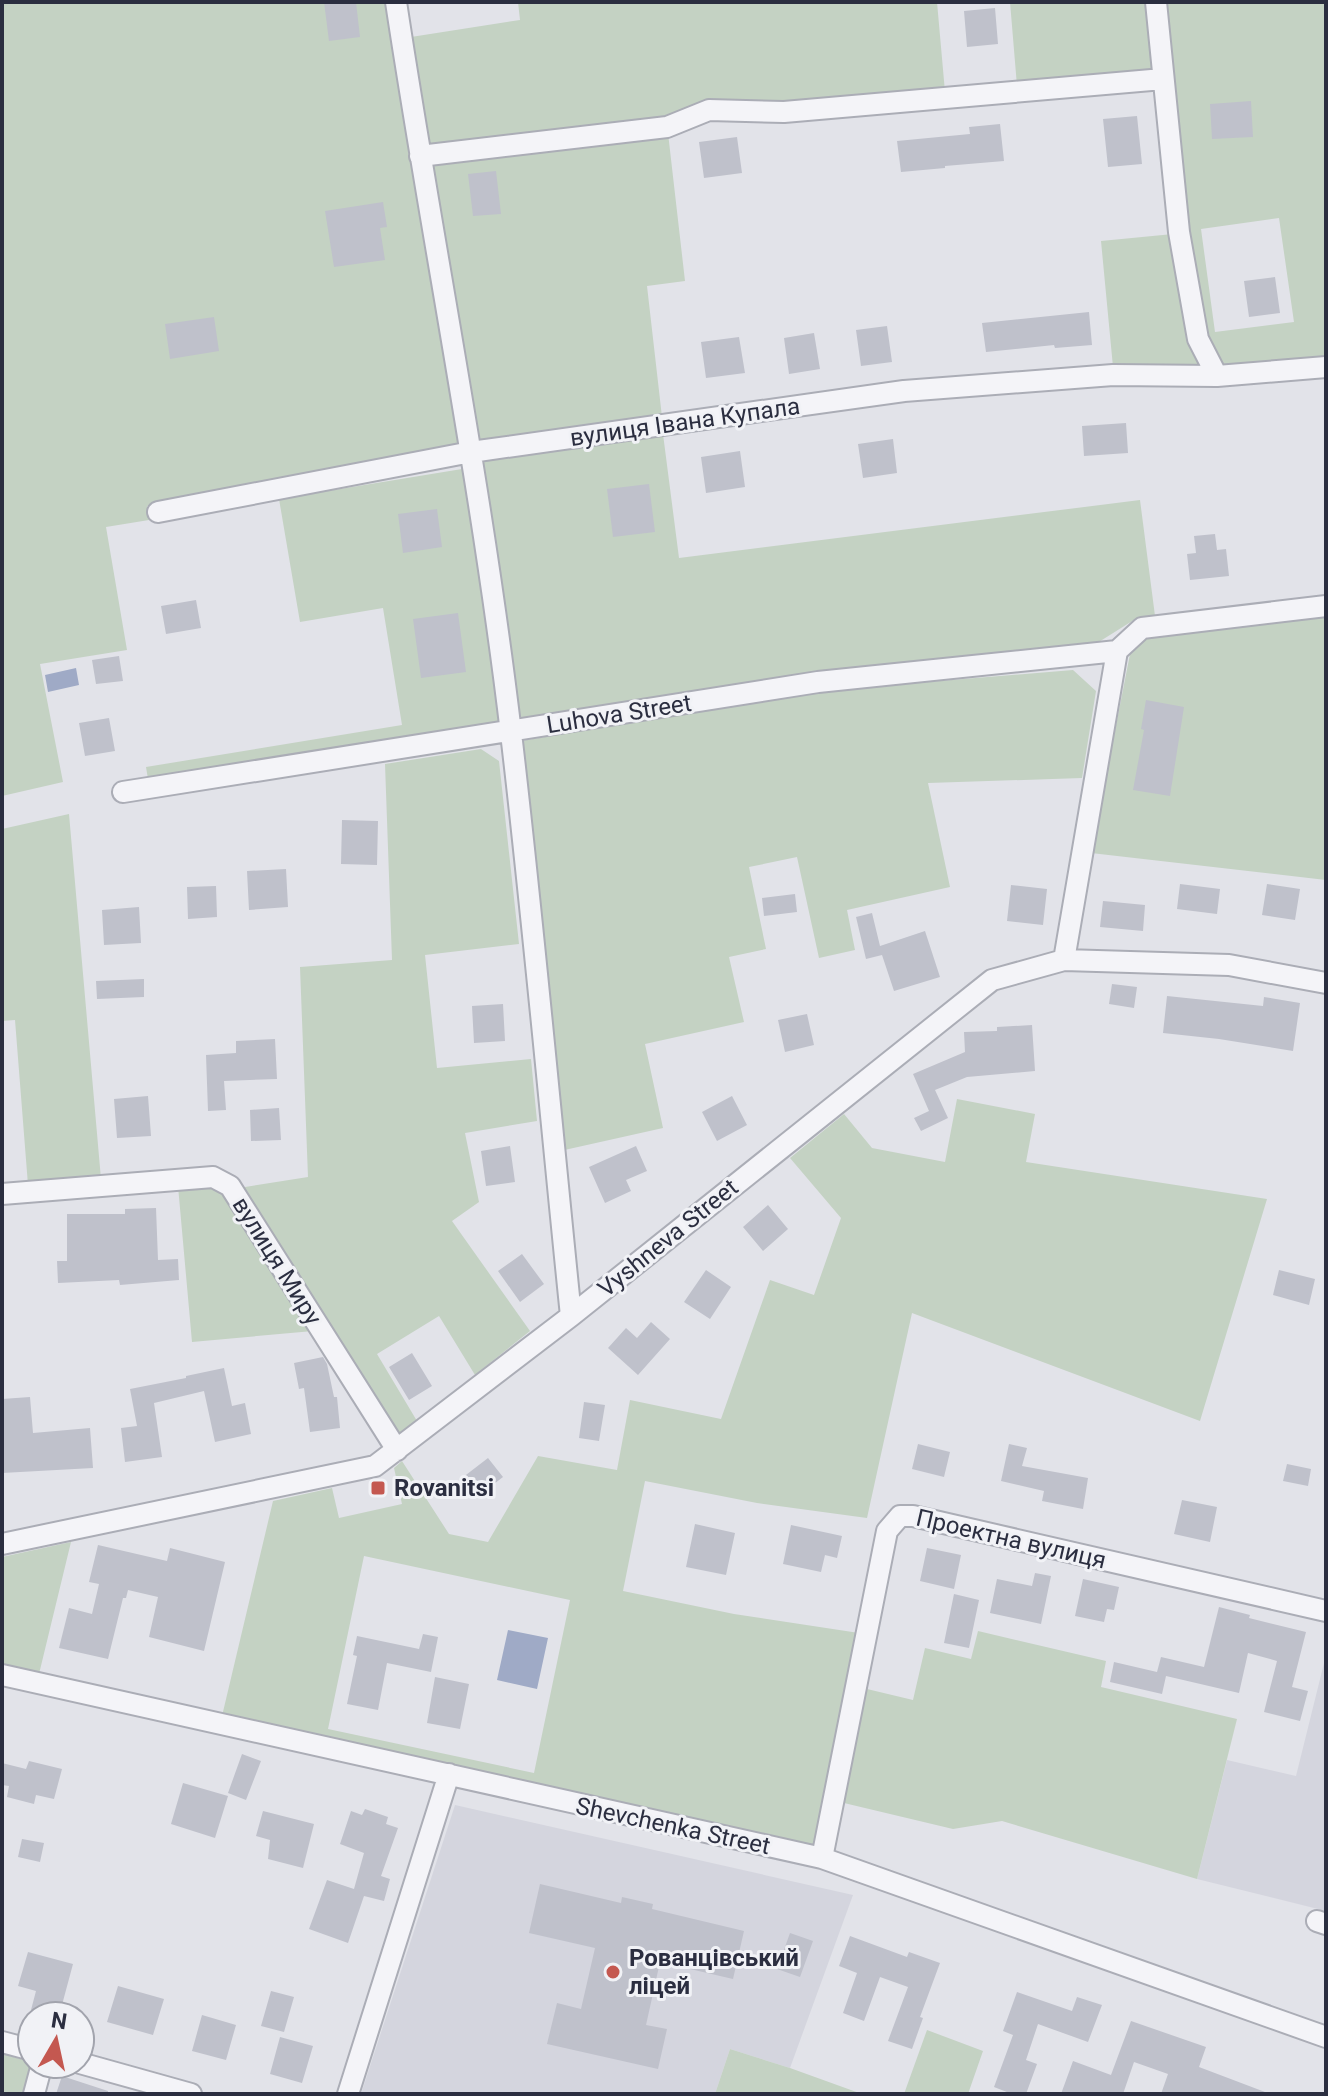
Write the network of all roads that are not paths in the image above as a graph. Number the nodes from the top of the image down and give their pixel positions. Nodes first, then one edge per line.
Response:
1 (396, 2) edge
2 (1156, 2) edge
3 (1163, 79) junction
4 (420, 156) junction
5 (1326, 367) edge
6 (1217, 376) junction
7 (471, 452) junction
8 (158, 512) dead end
9 (1326, 606) edge
10 (1117, 651) junction
11 (511, 731) junction
12 (123, 792) dead end
13 (1064, 960) junction
14 (1326, 983) edge
15 (2, 1194) edge
16 (571, 1316) junction
17 (397, 1450) junction
18 (2, 1544) edge
19 (1326, 1611) edge
20 (2, 1675) edge
21 (449, 1774) junction
22 (822, 1858) junction
23 (1326, 2037) edge
24 (96, 2067) edge
25 (191, 2094) edge
26 (348, 2094) edge

1 - 4 street
2 - 3 street
3 - 4 street
3 - 6 street
4 - 7 street
5 - 6 street, вулиця Івана Купала
6 - 7 street, вулиця Івана Купала
7 - 8 street, вулиця Івана Купала
7 - 11 street
9 - 10 street
10 - 11 street, Luhova Street
10 - 13 street
11 - 12 street, Luhova Street
11 - 16 street
13 - 14 street, Vyshneva Street
13 - 16 street, Vyshneva Street
15 - 17 street, вулиця Миру
16 - 17 street, Vyshneva Street
17 - 18 street, Vyshneva Street
19 - 22 street, Проектна вулиця
20 - 21 street, Shevchenka Street
21 - 22 street, Shevchenka Street
21 - 26 street
22 - 23 street, Shevchenka Street
24 - 25 street

